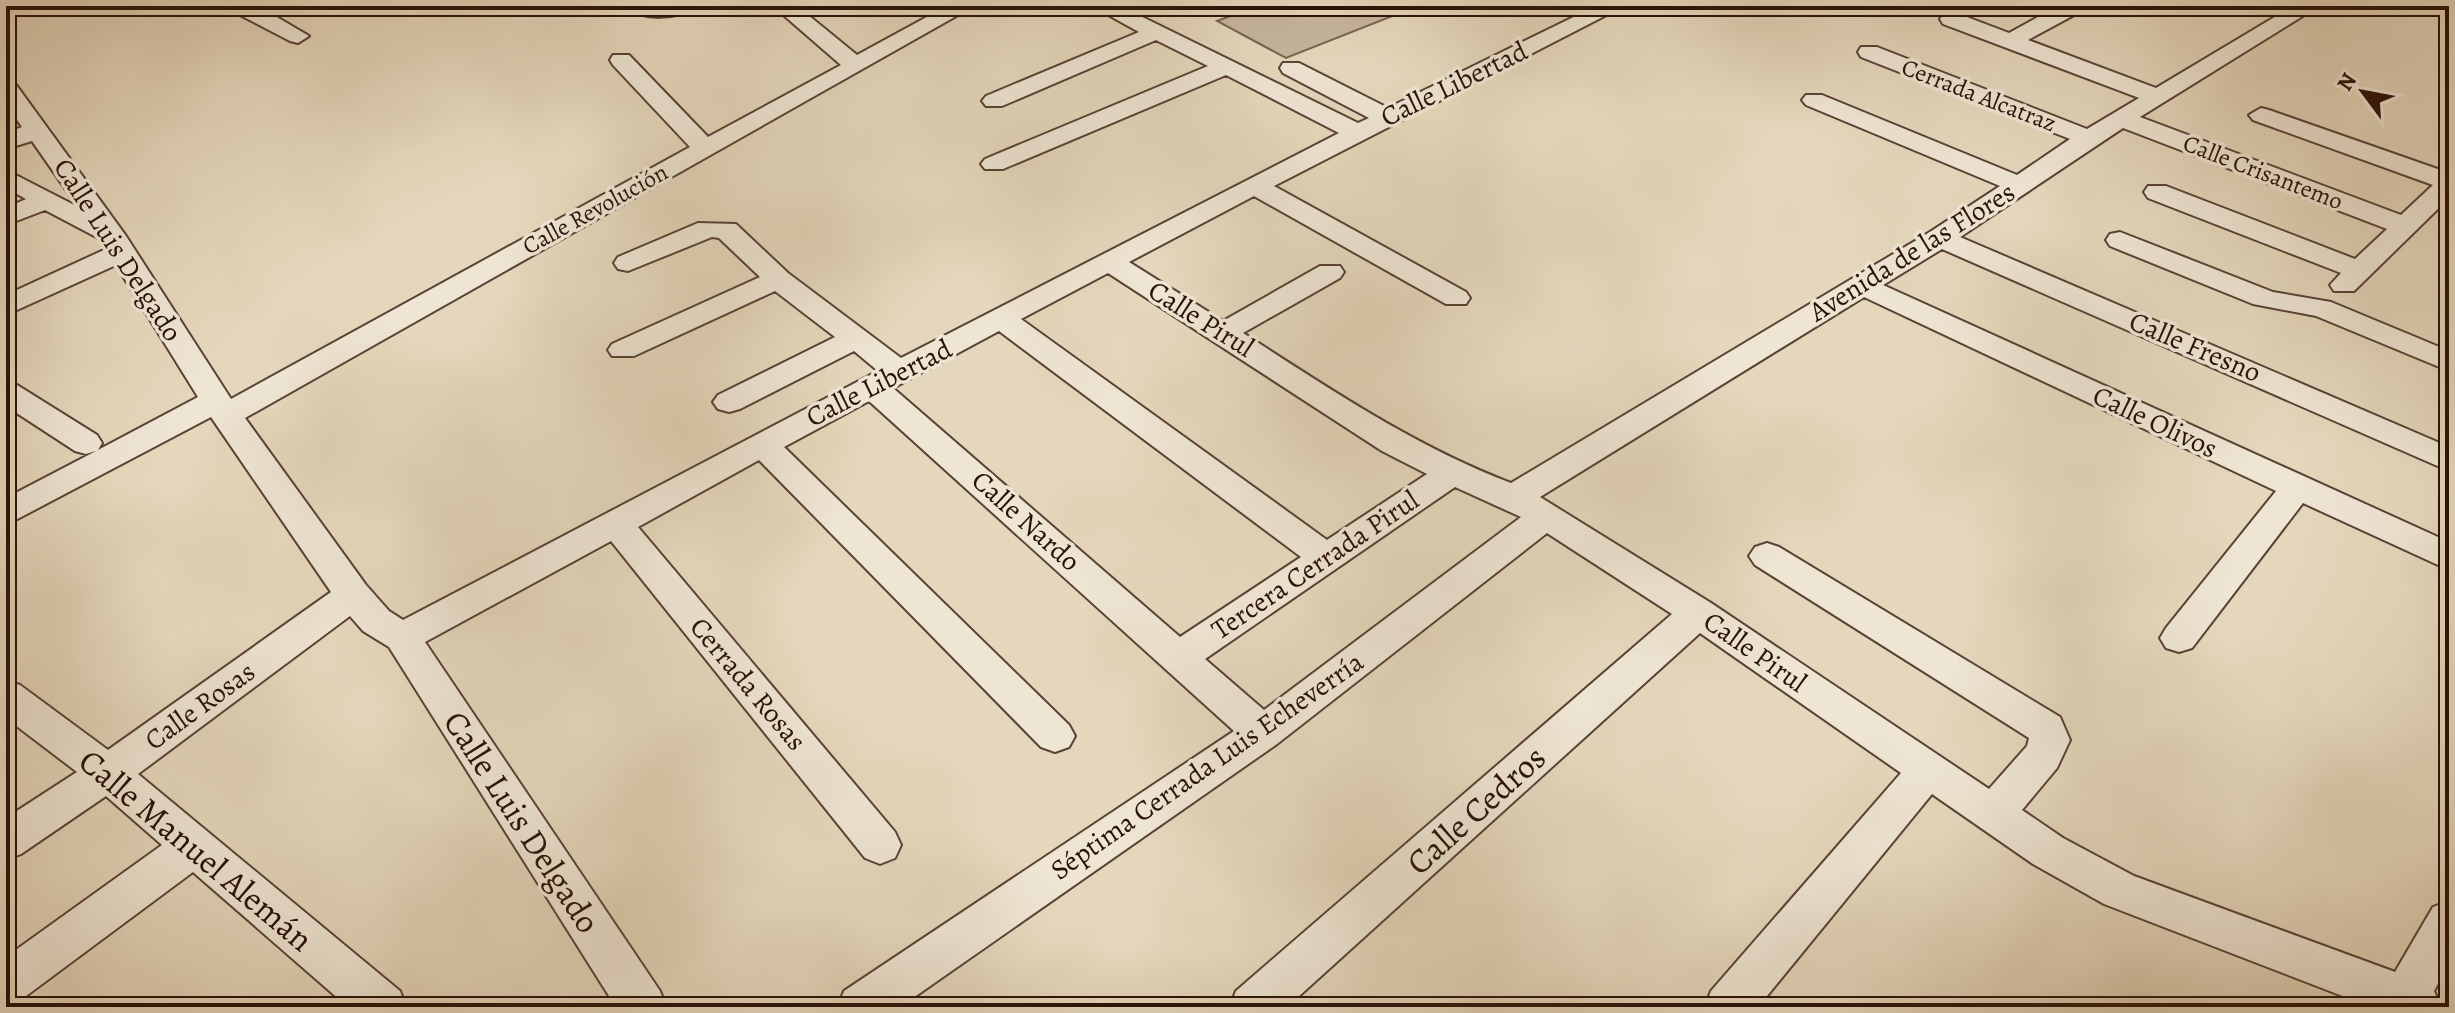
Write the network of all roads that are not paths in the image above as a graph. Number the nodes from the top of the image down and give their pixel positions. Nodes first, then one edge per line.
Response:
1 (247, 6) edge
2 (636, 6) edge
3 (684, 6) edge
4 (784, 6) edge
5 (963, 6) edge
6 (1103, 6) edge
7 (1613, 6) edge
8 (1978, 6) edge
9 (2308, 6) edge
10 (2068, 9) dead end
11 (1157, 32) junction
12 (298, 36) dead end
13 (2011, 41) junction
14 (1869, 52) dead end
15 (621, 60) dead end
16 (855, 65) junction
17 (1224, 68) junction
18 (1291, 68) dead end
19 (6, 87) edge
20 (2157, 96) junction
21 (1814, 100) dead end
22 (994, 101) dead end
23 (2261, 115) dead end
24 (1386, 117) junction
25 (2122, 119) junction
26 (37, 130) junction
27 (1357, 132) junction
28 (2089, 138) junction
29 (6, 142) edge
30 (704, 148) junction
31 (994, 164) dead end
32 (6, 178) edge
33 (2449, 183) edge
34 (2019, 185) junction
35 (1255, 186) junction
36 (2157, 192) dead end
37 (45, 201) junction
38 (6, 217) edge
39 (2405, 226) junction
40 (1940, 238) junction
41 (2120, 240) dead end
42 (116, 244) junction
43 (1109, 261) junction
44 (628, 263) dead end
45 (2359, 270) junction
46 (1330, 272) dead end
47 (778, 279) junction
48 (1861, 285) junction
49 (1456, 298) dead end
50 (6, 306) edge
51 (2321, 308) junction
52 (1001, 318) junction
53 (1224, 332) junction
54 (853, 340) junction
55 (623, 350) dead end
56 (2449, 362) edge
57 (887, 380) junction
58 (6, 392) edge
59 (729, 402) dead end
60 (222, 408) junction
61 (86, 443) dead end
62 (762, 444) junction
63 (2449, 460) edge
64 (1452, 473) junction
65 (2297, 488) junction
66 (1530, 506) junction
67 (6, 513) edge
68 (616, 524) junction
69 (1767, 556) dead end
70 (1326, 557) junction
71 (2449, 557) edge
72 (353, 595) junction
73 (1698, 613) junction
74 (402, 637) junction
75 (2179, 638) dead end
76 (1177, 658) junction
77 (6, 696) edge
78 (1263, 733) junction
79 (1055, 736) dead end
80 (1927, 771) junction
81 (108, 773) junction
82 (1992, 815) junction
83 (6, 841) edge
84 (880, 845) dead end
85 (192, 848) junction
86 (2449, 921) edge
87 (6, 984) edge
88 (2408, 1004) edge
89 (383, 1007) edge
90 (643, 1007) edge
91 (861, 1007) edge
92 (1253, 1007) edge
93 (1728, 1007) edge

1 - 12 street
2 - 3 street
4 - 16 street
5 - 16 street, Calle Revolución
6 - 11 street
7 - 24 street, Calle Libertad
8 - 13 street
9 - 20 street, Avenida de las Flores
10 - 13 street
11 - 17 street
11 - 22 street
13 - 20 street
14 - 28 street, Cerrada Alcatraz
15 - 30 street
16 - 30 street, Calle Revolución
17 - 27 street
17 - 31 street
18 - 24 street
19 - 26 street, Calle Luis Delgado
20 - 25 street, Avenida de las Flores
21 - 34 street
23 - 33 street
24 - 27 street, Calle Libertad
25 - 28 street, Avenida de las Flores
25 - 39 street, Calle Crisantemo
26 - 29 street
26 - 42 street, Calle Luis Delgado
27 - 35 street, Calle Libertad
28 - 34 street, Avenida de las Flores
30 - 60 street, Calle Revolución
32 - 37 street
33 - 39 street
34 - 40 street, Avenida de las Flores
35 - 43 street, Calle Libertad
35 - 49 street
36 - 45 street
37 - 38 street
37 - 42 street
39 - 45 street
40 - 48 street, Avenida de las Flores
40 - 63 street, Calle Fresno
41 - 51 street
42 - 50 street
42 - 60 street, Calle Luis Delgado
43 - 52 street, Calle Libertad
43 - 53 street, Calle Pirul
44 - 47 street, Calle Nardo
45 - 51 street
46 - 53 street
47 - 54 street, Calle Nardo
47 - 55 street
48 - 65 street, Calle Olivos
48 - 66 street, Avenida de las Flores
51 - 56 street
52 - 57 street, Calle Libertad
52 - 70 street
53 - 64 street, Calle Pirul
54 - 57 street, Calle Nardo
54 - 59 street
57 - 62 street, Calle Libertad
57 - 76 street, Calle Nardo
58 - 61 street
60 - 67 street, Calle Revolución
60 - 72 street
62 - 68 street, Calle Libertad
62 - 79 street
64 - 66 street, Calle Pirul
64 - 70 street, Tercera Cerrada Pirul
65 - 71 street, Calle Olivos
65 - 75 street
66 - 73 street, Calle Pirul
66 - 78 street, Séptima Cerrada Luis Echeverría
68 - 74 street, Calle Libertad
68 - 84 street, Cerrada Rosas
69 - 82 street
70 - 76 street, Tercera Cerrada Pirul
72 - 74 street
72 - 81 street, Calle Rosas
73 - 80 street, Calle Pirul
73 - 92 street, Calle Cedros
74 - 90 street, Calle Luis Delgado
76 - 78 street, Calle Nardo
77 - 81 street, Calle Manuel Alemán
78 - 91 street, Séptima Cerrada Luis Echeverría
80 - 82 street, Calle Pirul
80 - 93 street
81 - 83 street, Calle Rosas
81 - 85 street, Calle Manuel Alemán
82 - 88 street, Calle Pirul
85 - 87 street
85 - 89 street, Calle Manuel Alemán
86 - 88 street

